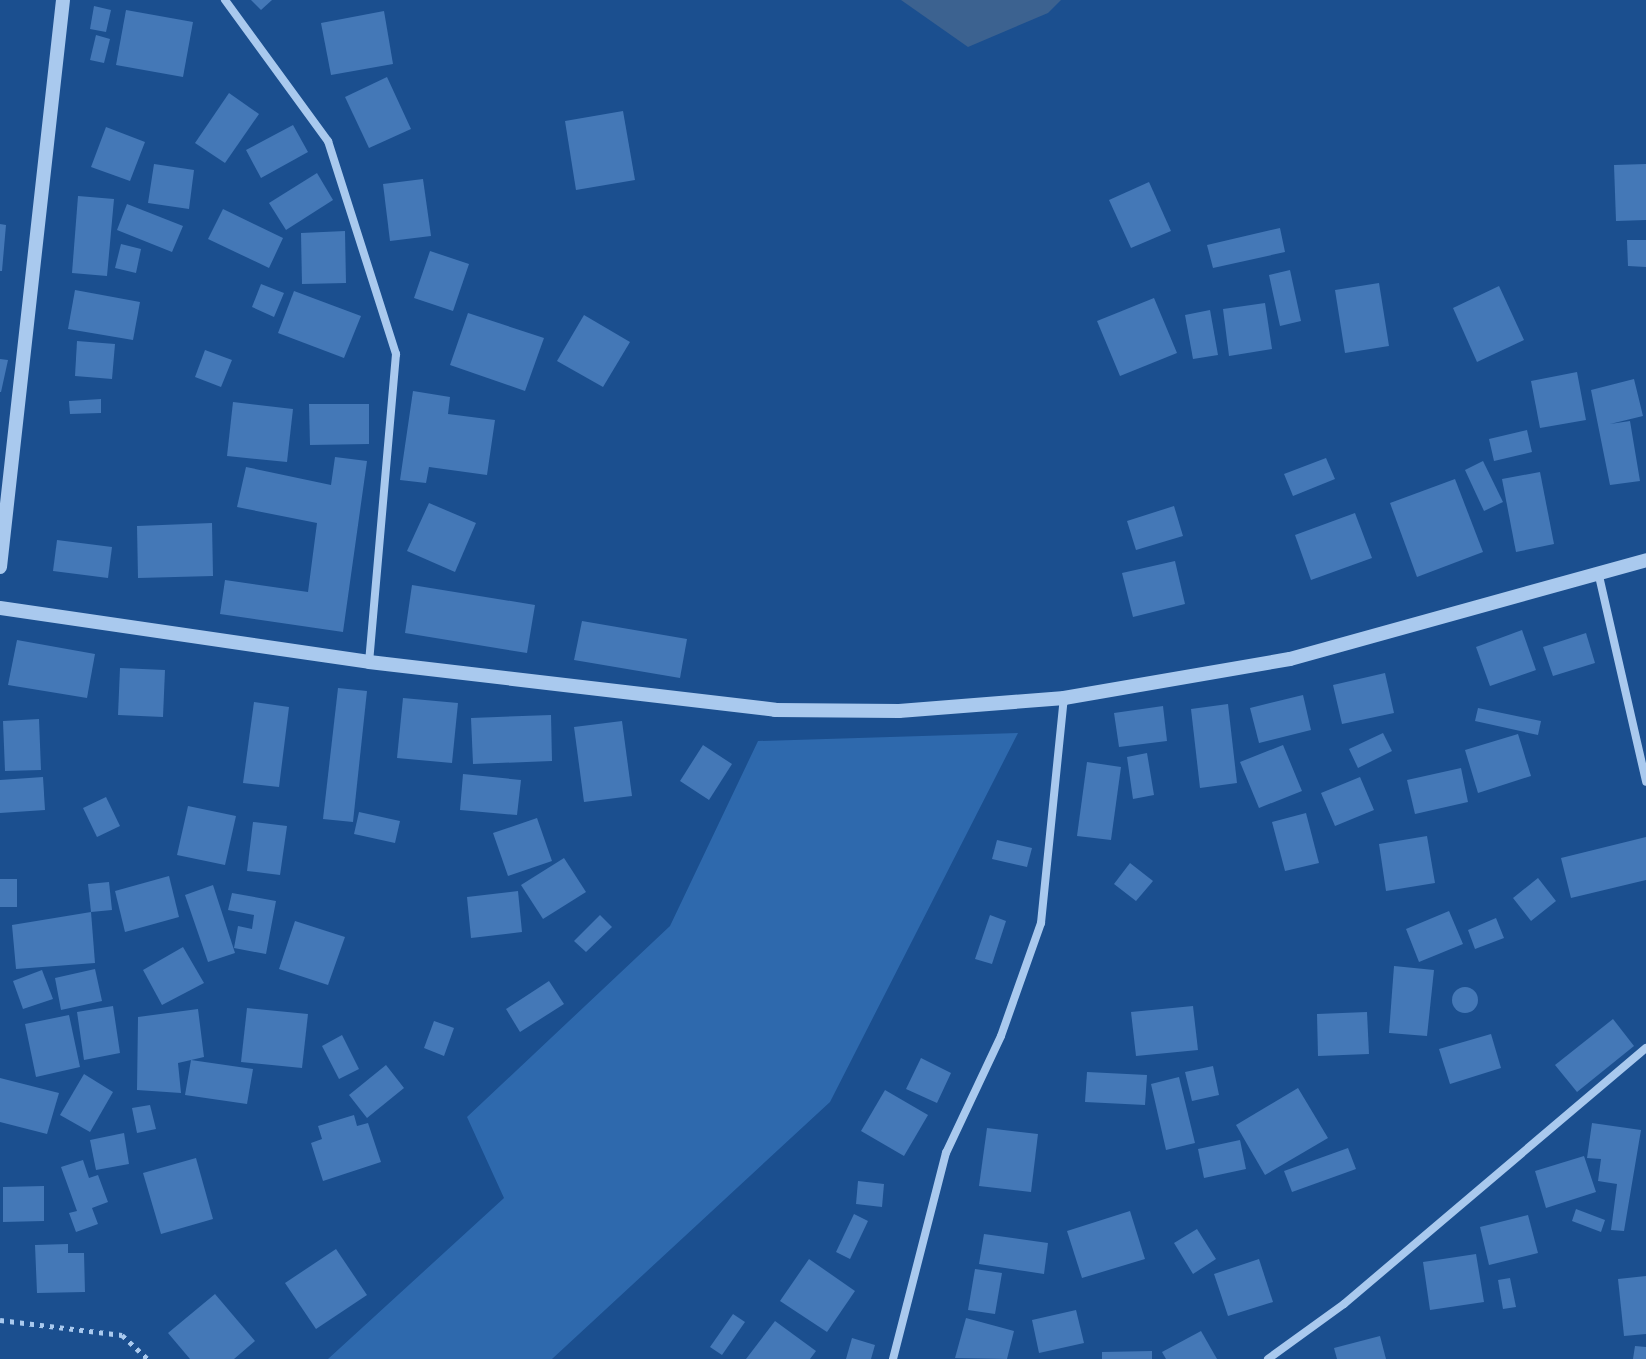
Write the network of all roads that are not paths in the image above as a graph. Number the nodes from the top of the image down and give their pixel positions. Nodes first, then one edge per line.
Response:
1 (63, 0) edge
2 (225, 0) edge
3 (1646, 560) edge
4 (0, 567) edge
5 (1599, 576) junction
6 (0, 608) edge
7 (369, 662) junction
8 (1064, 698) junction
9 (1646, 782) edge
10 (1646, 1048) edge
11 (893, 1359) edge
12 (1268, 1359) edge

1 - 4 street
2 - 7 street
3 - 5 street
5 - 8 street
5 - 9 street
6 - 7 street
7 - 8 street
8 - 11 street
10 - 12 street

